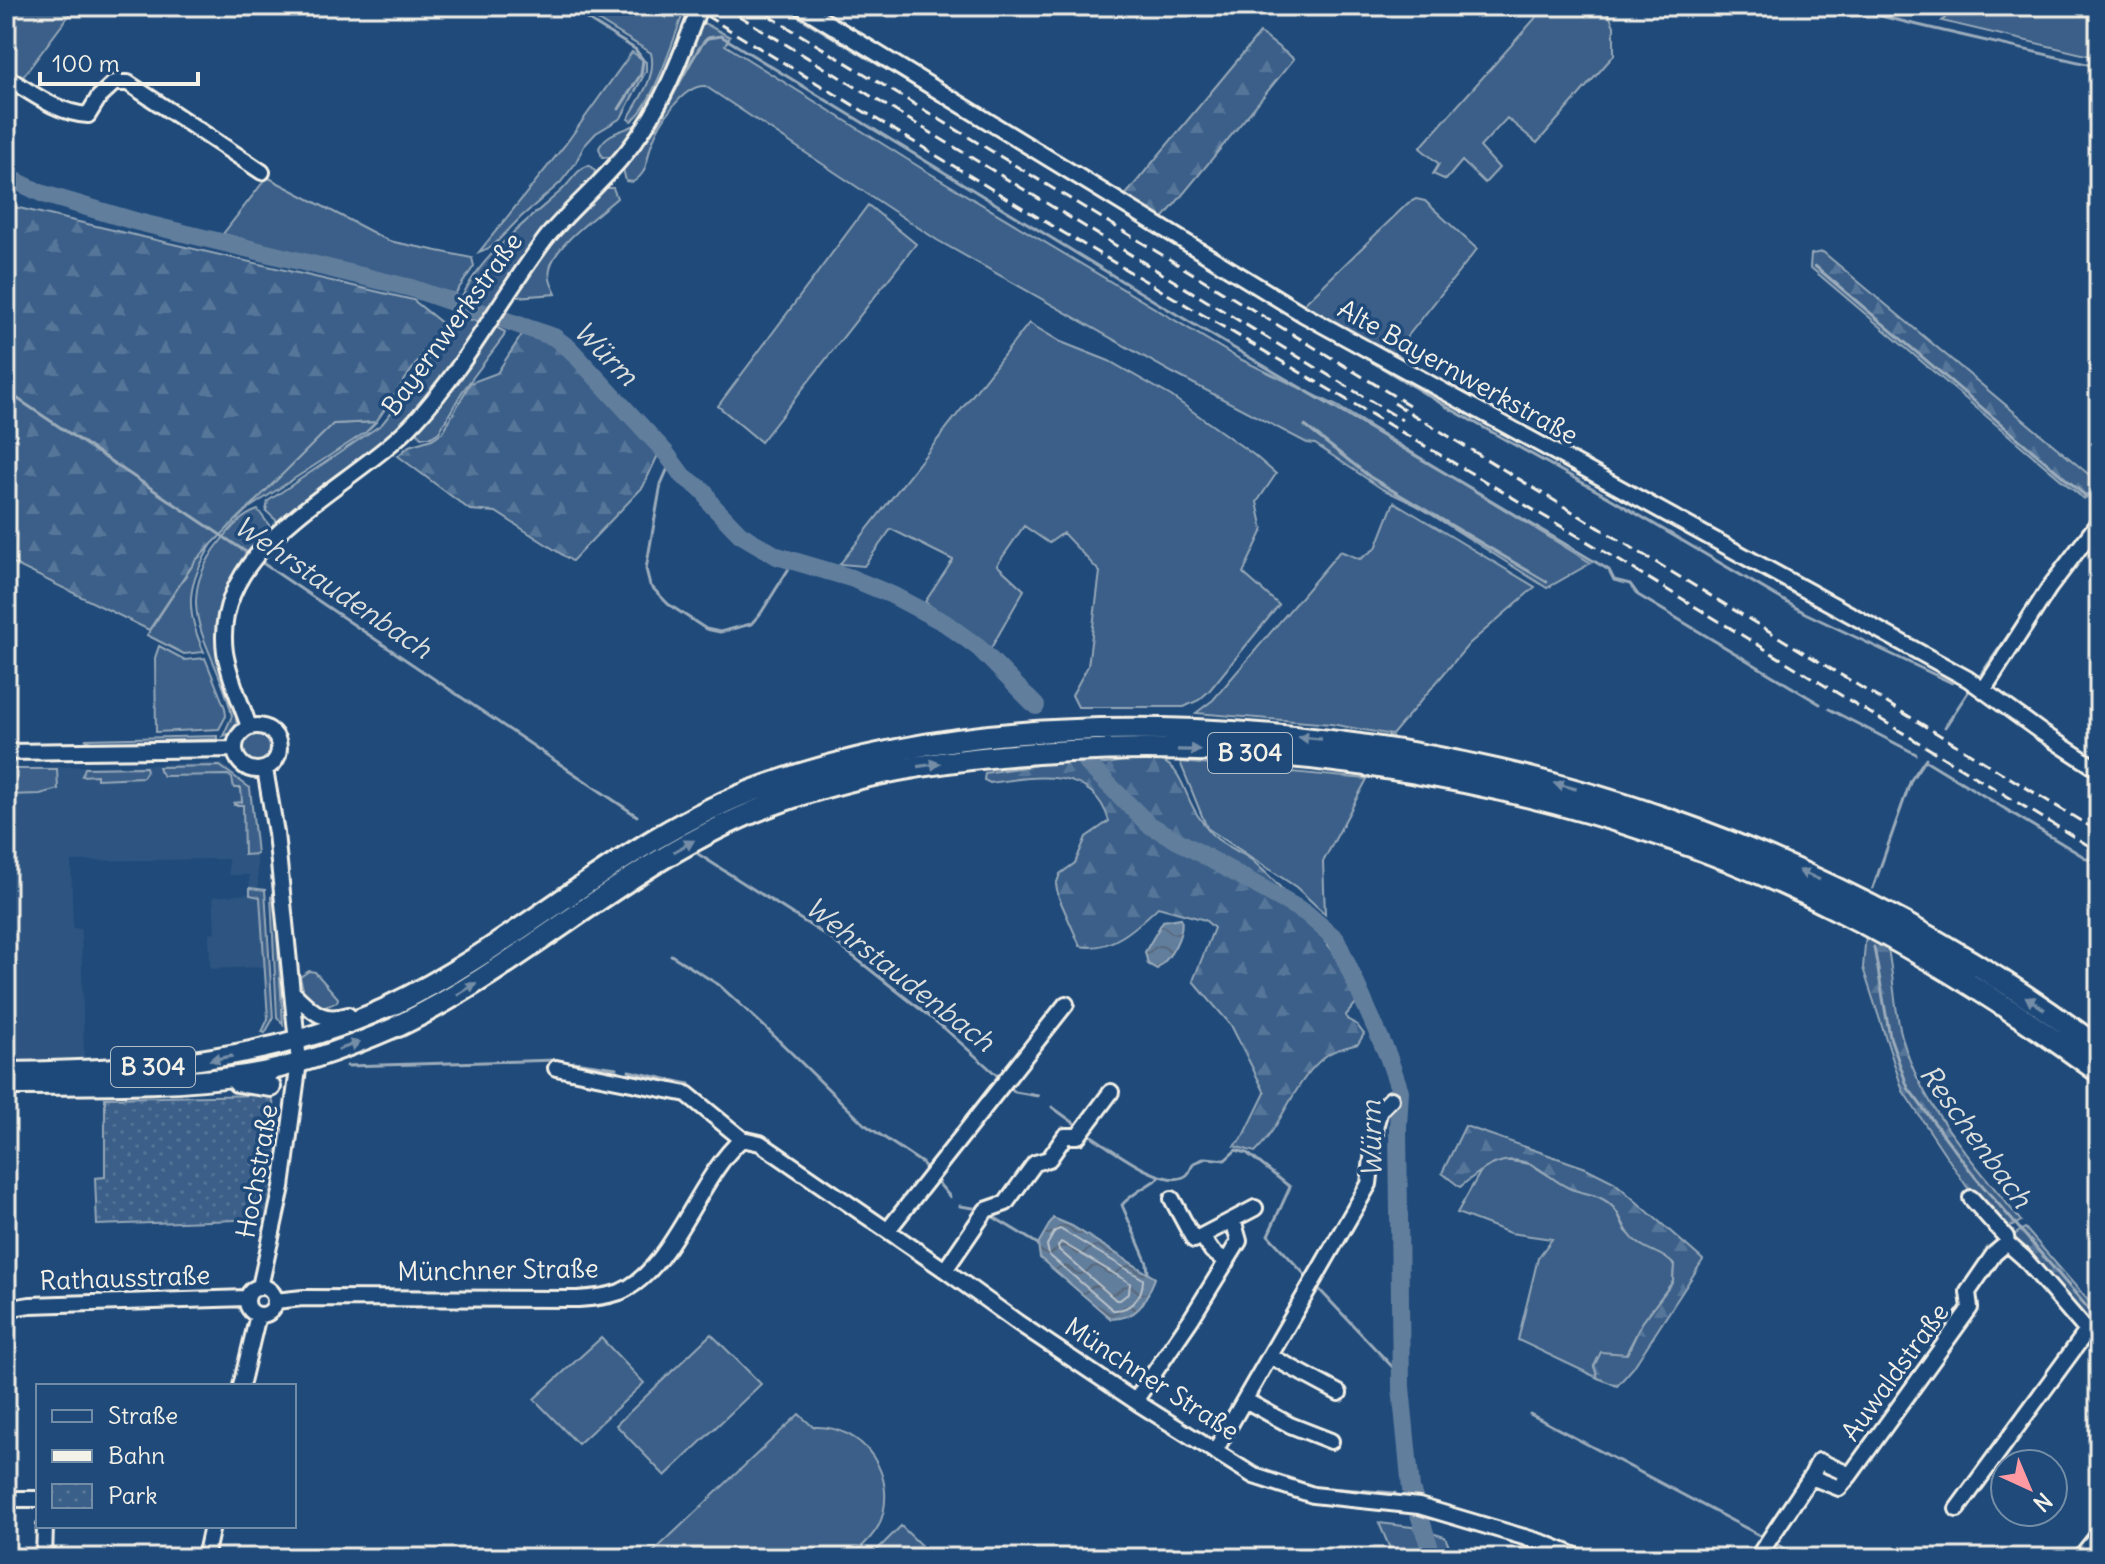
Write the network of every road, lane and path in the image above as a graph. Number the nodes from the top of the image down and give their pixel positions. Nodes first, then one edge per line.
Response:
1 (800, 6) edge
2 (696, 16) dead end
3 (6, 77) edge
4 (262, 172) dead end
5 (2099, 522) edge
6 (1977, 684) junction
7 (249, 727) junction
8 (235, 749) junction
9 (6, 752) edge
10 (265, 769) junction
11 (2099, 770) edge
12 (293, 993) junction
13 (1066, 1004) dead end
14 (381, 1010) junction
15 (398, 1026) joint
16 (297, 1041) junction
17 (2099, 1048) edge
18 (299, 1062) junction
19 (556, 1068) dead end
20 (6, 1072) edge
21 (2099, 1072) edge
22 (91, 1077) junction
23 (210, 1079) junction
24 (6, 1085) edge
25 (271, 1087) joint
26 (1111, 1092) dead end
27 (1391, 1099) dead end
28 (294, 1110) junction
29 (742, 1139) junction
30 (1971, 1198) dead end
31 (1172, 1199) dead end
32 (1255, 1208) dead end
33 (1233, 1220) junction
34 (888, 1230) junction
35 (1202, 1236) junction
36 (2007, 1243) junction
37 (1994, 1254) junction
38 (2024, 1258) junction
39 (1227, 1262) junction
40 (945, 1270) junction
41 (260, 1287) junction
42 (247, 1298) junction
43 (275, 1301) junction
44 (6, 1309) edge
45 (258, 1315) junction
46 (2087, 1331) junction
47 (2099, 1345) edge
48 (1270, 1356) junction
49 (241, 1384) edge
50 (1339, 1393) dead end
51 (1245, 1400) junction
52 (1135, 1401) junction
53 (1331, 1441) dead end
54 (1215, 1451) junction
55 (6, 1499) edge
56 (36, 1499) edge
57 (1957, 1509) dead end
58 (45, 1528) edge
59 (212, 1528) edge
60 (2099, 1534) edge
61 (44, 1558) edge
62 (205, 1558) edge
63 (1581, 1558) edge
64 (1757, 1558) edge
65 (2080, 1558) edge

1 - 6 street, Alte Bayernwerkstraße
2 - 7 street, Bayernwerkstraße
3 - 4 street
5 - 6 street
6 - 11 street, Alte Bayernwerkstraße
7 - 8 street
7 - 10 street
8 - 9 street
8 - 10 street
10 - 12 street
12 - 14 street
12 - 16 street
13 - 34 street
14 - 16 main road, B 304
17 -> 14 highway, B 304
18 -> 15 main road, B 304
15 -> 21 highway, B 304
16 - 18 street
16 -> 22 main road, B 304
18 - 23 main road, B 304
18 - 28 street, Hochstraße
19 - 29 street, Münchner Straße
20 - 22 main road, B 304
22 - 23 main road, B 304
22 - 24 main road, B 304
23 - 25 main road
25 - 28 street
26 - 40 street
27 - 48 street
28 - 41 street, Hochstraße
29 - 34 street, Münchner Straße
29 - 43 street, Münchner Straße
30 - 36 street
31 - 35 street
32 - 33 street
33 - 35 street
33 - 39 street
34 - 40 street, Münchner Straße
35 - 39 street
36 - 37 street, Auwaldstraße
36 - 38 street
37 - 38 street
37 - 64 street, Auwaldstraße
38 - 46 street
39 - 52 street
40 - 52 street, Münchner Straße
41 - 42 street
41 - 43 street
42 - 44 street, Rathausstraße
42 - 45 street
43 - 45 street
45 - 49 street
46 - 47 street
46 - 57 street
48 - 50 street
48 - 51 street
51 - 53 street
51 - 54 street
52 - 54 street, Münchner Straße
54 - 63 street, Münchner Straße
55 - 56 street
58 - 61 street
59 - 62 street
60 - 65 street

